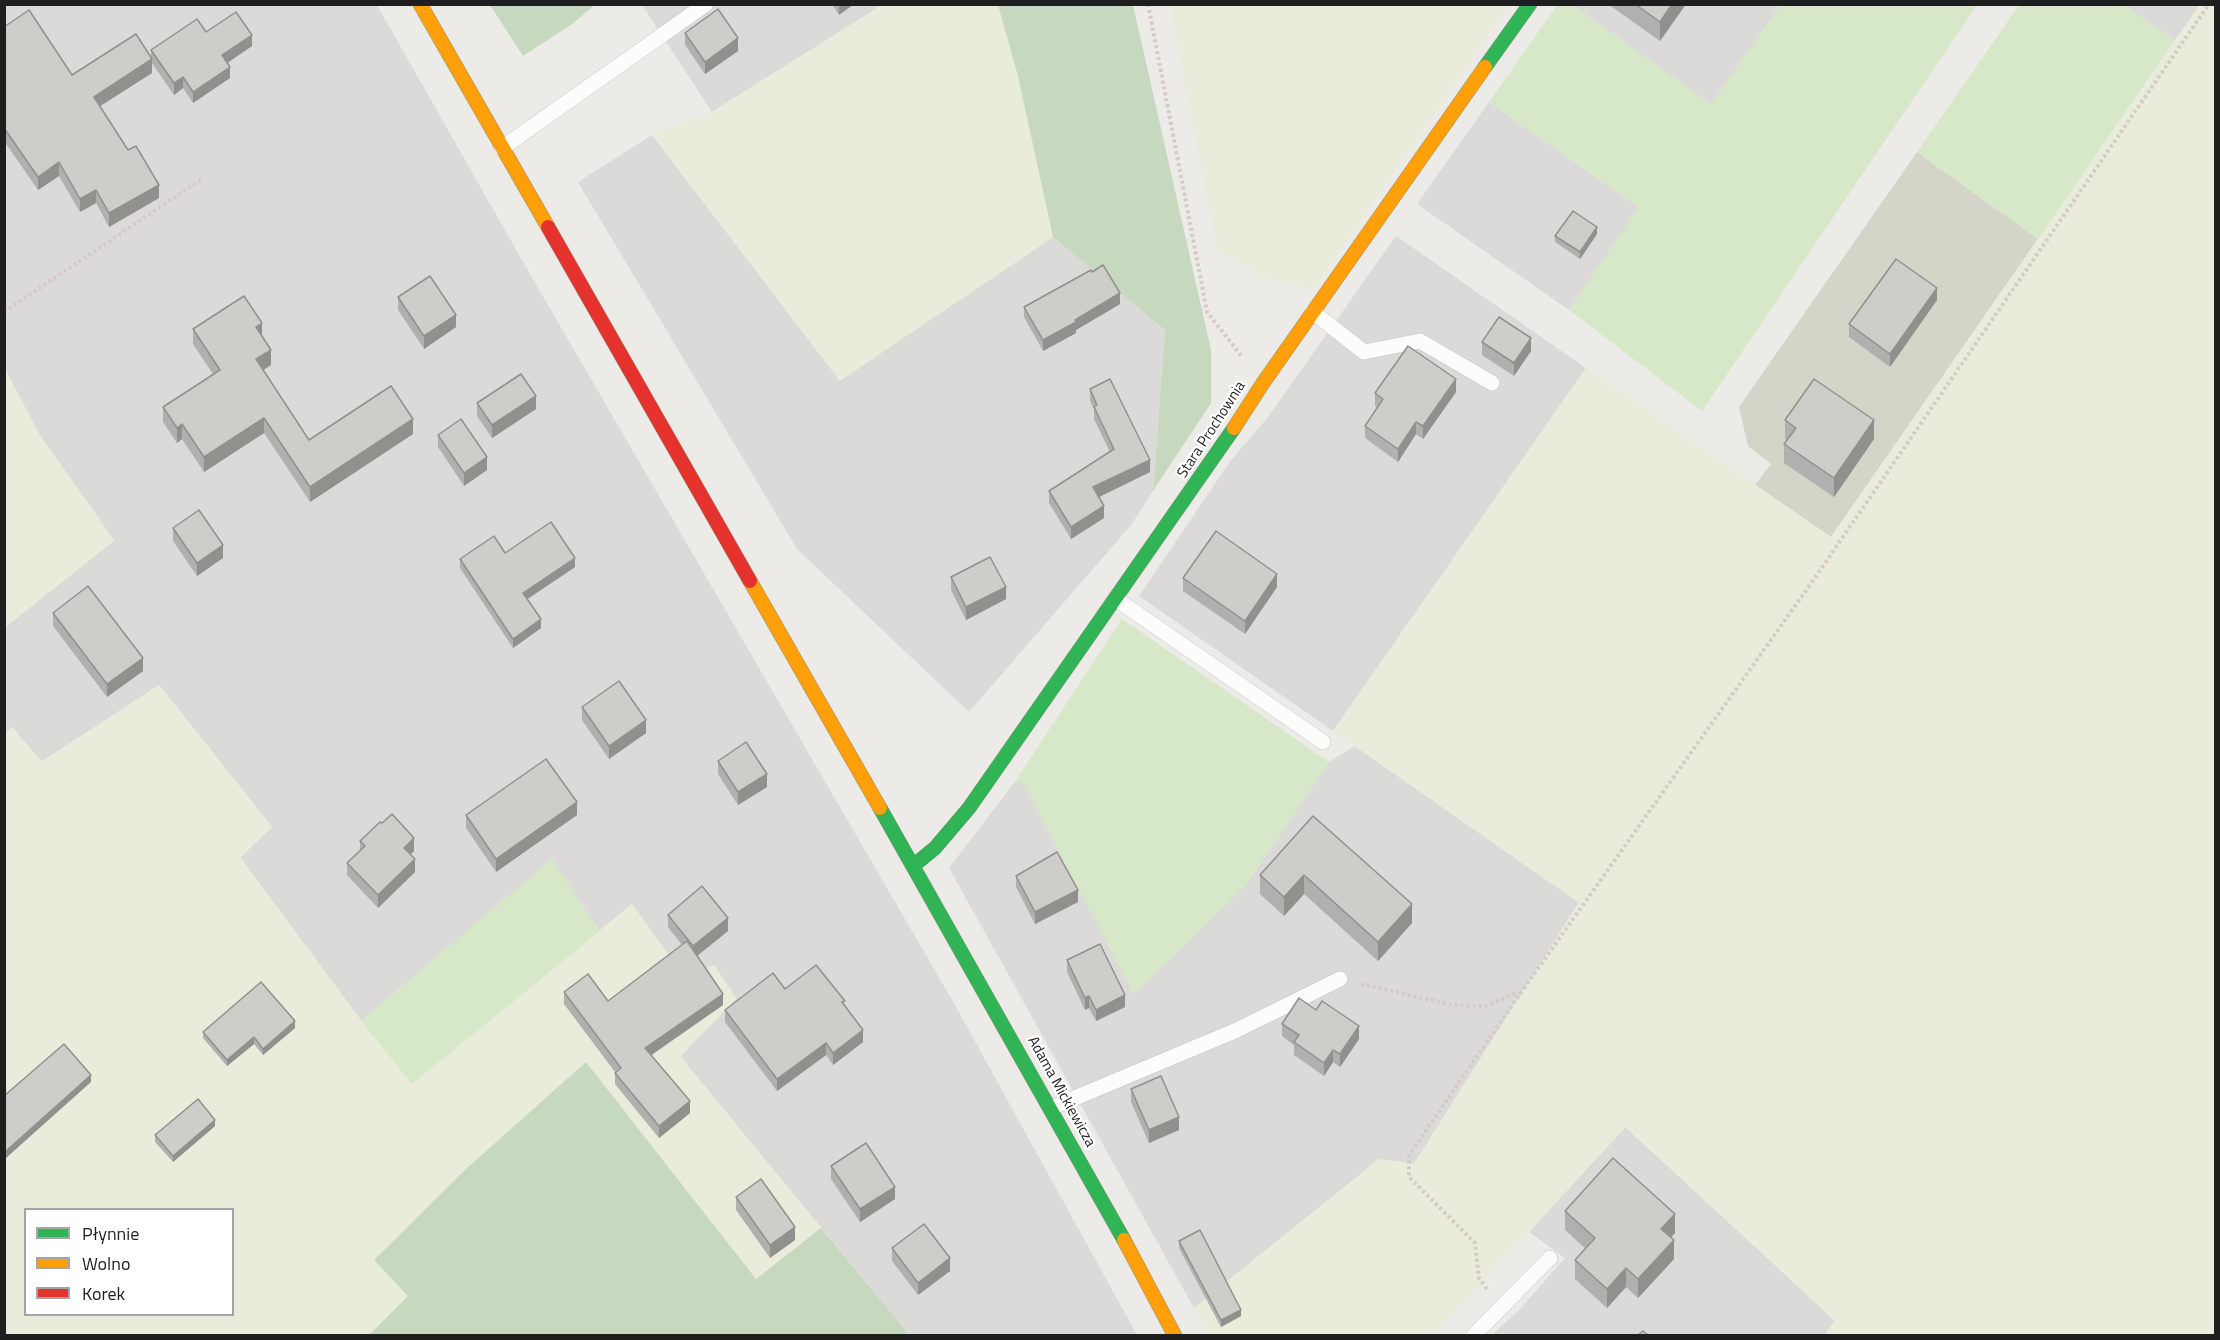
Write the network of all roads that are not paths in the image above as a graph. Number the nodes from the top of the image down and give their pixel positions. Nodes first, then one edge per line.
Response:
1 (420, 4) edge
2 (706, 4) edge
3 (1530, 4) edge
4 (502, 148) junction
5 (1313, 312) junction
6 (1492, 383) dead end
7 (1116, 598) junction
8 (1323, 742) dead end
9 (913, 866) junction
10 (1340, 980) road end
11 (1051, 1108) junction
12 (1550, 1258) dead end
13 (1175, 1335) edge
14 (1473, 1335) edge

1 - 4 main road, Adama Mickiewicza
2 - 4 lane
3 - 5 main road, Stara Prochownia
4 - 9 main road, Adama Mickiewicza
5 - 6 lane
5 - 7 main road, Stara Prochownia
7 - 8 lane
7 - 9 main road, Stara Prochownia
9 - 11 main road, Adama Mickiewicza
10 - 11 lane
11 - 13 main road, Adama Mickiewicza
12 - 14 lane

